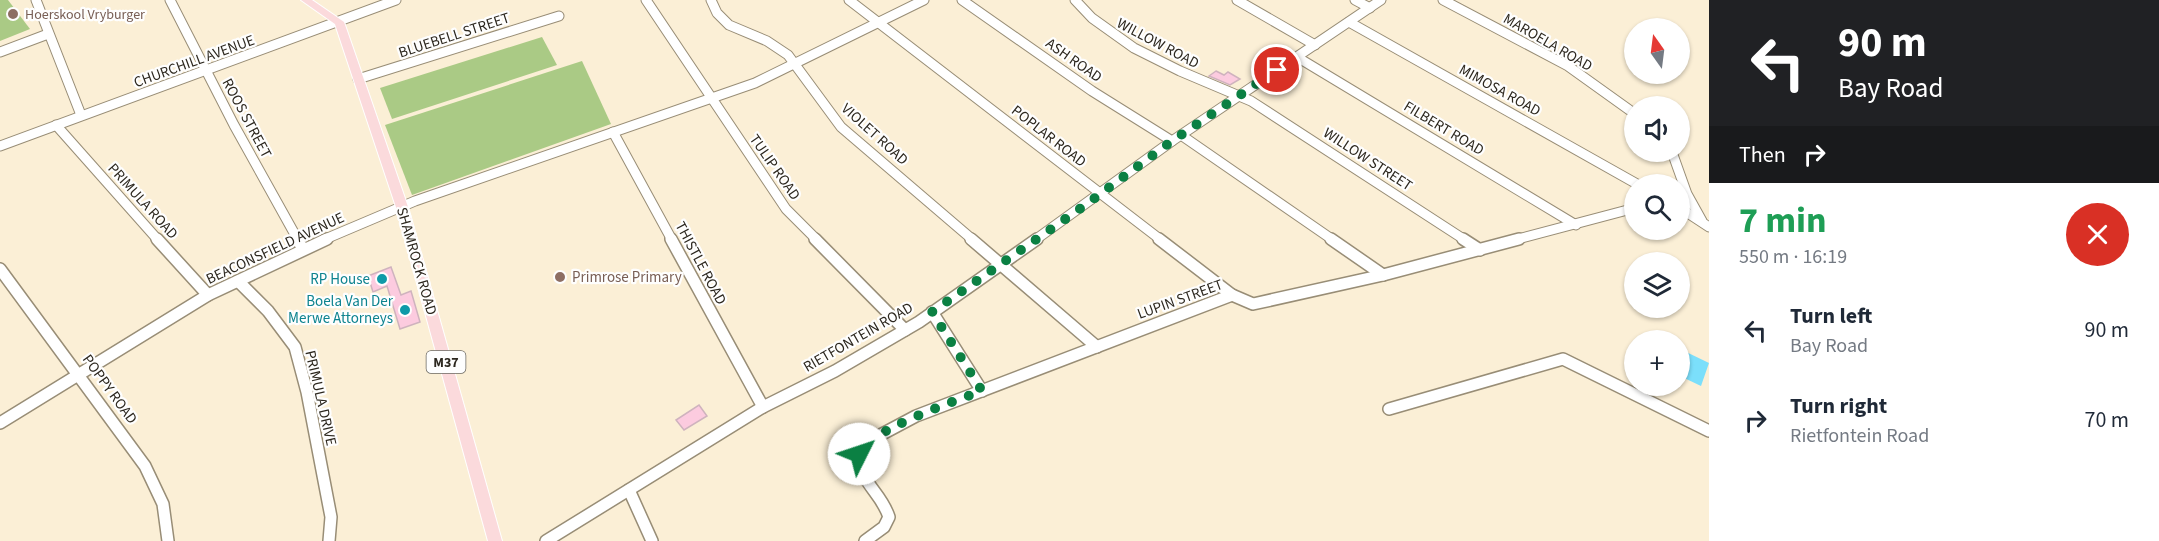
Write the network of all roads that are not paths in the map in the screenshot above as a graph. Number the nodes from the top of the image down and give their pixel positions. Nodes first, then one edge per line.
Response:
1 (36, 0) edge
2 (170, 0) edge
3 (306, 0) edge
4 (396, 0) edge
5 (646, 0) edge
6 (711, 0) edge
7 (849, 0) edge
8 (924, 0) edge
9 (962, 0) edge
10 (1075, 0) edge
11 (1237, 0) edge
12 (1355, 0) edge
13 (1381, 0) edge
14 (1443, 0) edge
15 (1370, 8) junction
16 (559, 16) dead end
17 (339, 22) junction
18 (878, 22) junction
19 (1349, 22) junction
20 (48, 34) junction
21 (1315, 45) junction
22 (0, 52) edge
23 (1297, 57) junction
24 (796, 64) junction
25 (205, 71) junction
26 (358, 79) junction
27 (1237, 96) junction
28 (710, 99) junction
29 (1624, 106) edge
30 (81, 116) junction
31 (56, 125) junction
32 (613, 132) junction
33 (1176, 138) junction
34 (0, 146) edge
35 (1624, 176) edge
36 (1100, 194) junction
37 (1690, 204) edge
38 (402, 207) junction
39 (1624, 211) edge
40 (1690, 214) edge
41 (1706, 224) edge
42 (1576, 225) junction
43 (303, 249) junction
44 (1480, 250) junction
45 (1001, 265) junction
46 (0, 268) edge
47 (1383, 275) junction
48 (238, 281) junction
49 (208, 295) junction
50 (1232, 295) junction
51 (932, 312) junction
52 (905, 330) junction
53 (1096, 347) junction
54 (79, 373) junction
55 (982, 391) junction
56 (763, 407) junction
57 (1389, 409) dead end
58 (0, 422) edge
59 (1709, 431) edge
60 (628, 490) junction
61 (168, 541) edge
62 (329, 541) edge
63 (495, 541) edge
64 (546, 541) edge
65 (652, 541) edge
66 (865, 541) edge

1 - 20 street
2 - 25 street, ROOS STREET
3 - 17 main road
4 - 17 street, CHURCHILL AVENUE
5 - 28 street, TULIP ROAD
6 - 24 street, VIOLET ROAD
7 - 18 street, POPLAR ROAD
8 - 18 street, BEACONSFIELD AVENUE
9 - 33 street, ASH ROAD
10 - 27 street, WILLOW ROAD
11 - 21 street
12 - 15 street
13 - 15 street, RIETFONTEIN ROAD
14 - 29 street, MAROELA ROAD
15 - 19 street, RIETFONTEIN ROAD
16 - 26 street, BLUEBELL STREET
17 - 25 street, CHURCHILL AVENUE
17 - 26 main road, SHAMROCK ROAD / M37
18 - 24 street, BEACONSFIELD AVENUE
18 - 36 street, POPLAR ROAD
19 - 21 street, RIETFONTEIN ROAD
19 - 35 street, MIMOSA ROAD
20 - 22 street
20 - 30 street
21 - 23 street, RIETFONTEIN ROAD
23 - 27 street, RIETFONTEIN ROAD
23 - 42 street, FILBERT ROAD
24 - 28 street, BEACONSFIELD AVENUE
24 - 45 street, VIOLET ROAD
25 - 30 street, CHURCHILL AVENUE
25 - 43 street, ROOS STREET
26 - 38 main road, SHAMROCK ROAD / M37
27 - 33 street, RIETFONTEIN ROAD
27 - 44 street, WILLOW STREET
28 - 32 street, BEACONSFIELD AVENUE
28 - 52 street, TULIP ROAD
30 - 31 street, CHURCHILL AVENUE
31 - 34 street, CHURCHILL AVENUE
31 - 49 street, PRIMULA ROAD
32 - 38 street, BEACONSFIELD AVENUE
32 - 56 street, THISTLE ROAD
33 - 36 street, RIETFONTEIN ROAD
33 - 47 street, ASH ROAD
36 - 45 street, RIETFONTEIN ROAD
36 - 50 street, POPLAR ROAD
37 - 41 street
38 - 43 street, BEACONSFIELD AVENUE
38 - 63 main road, SHAMROCK ROAD / M37
39 - 42 street, LUPIN STREET
40 - 41 street
42 - 44 street, LUPIN STREET
43 - 48 street, BEACONSFIELD AVENUE
44 - 47 street, LUPIN STREET
45 - 51 street, RIETFONTEIN ROAD
45 - 53 street, VIOLET ROAD
46 - 54 street, POPPY ROAD
47 - 50 street, LUPIN STREET
48 - 49 street, BEACONSFIELD AVENUE
48 - 62 street, PRIMULA DRIVE
49 - 54 street, BEACONSFIELD AVENUE
50 - 53 street, LUPIN STREET
51 - 52 street, RIETFONTEIN ROAD
51 - 55 street
52 - 56 street, RIETFONTEIN ROAD
53 - 55 street, LUPIN STREET
54 - 58 street, BEACONSFIELD AVENUE
54 - 61 street, POPPY ROAD
55 - 66 street, LUPIN STREET
56 - 60 street, RIETFONTEIN ROAD
57 - 59 street
60 - 64 street, RIETFONTEIN ROAD
60 - 65 street

